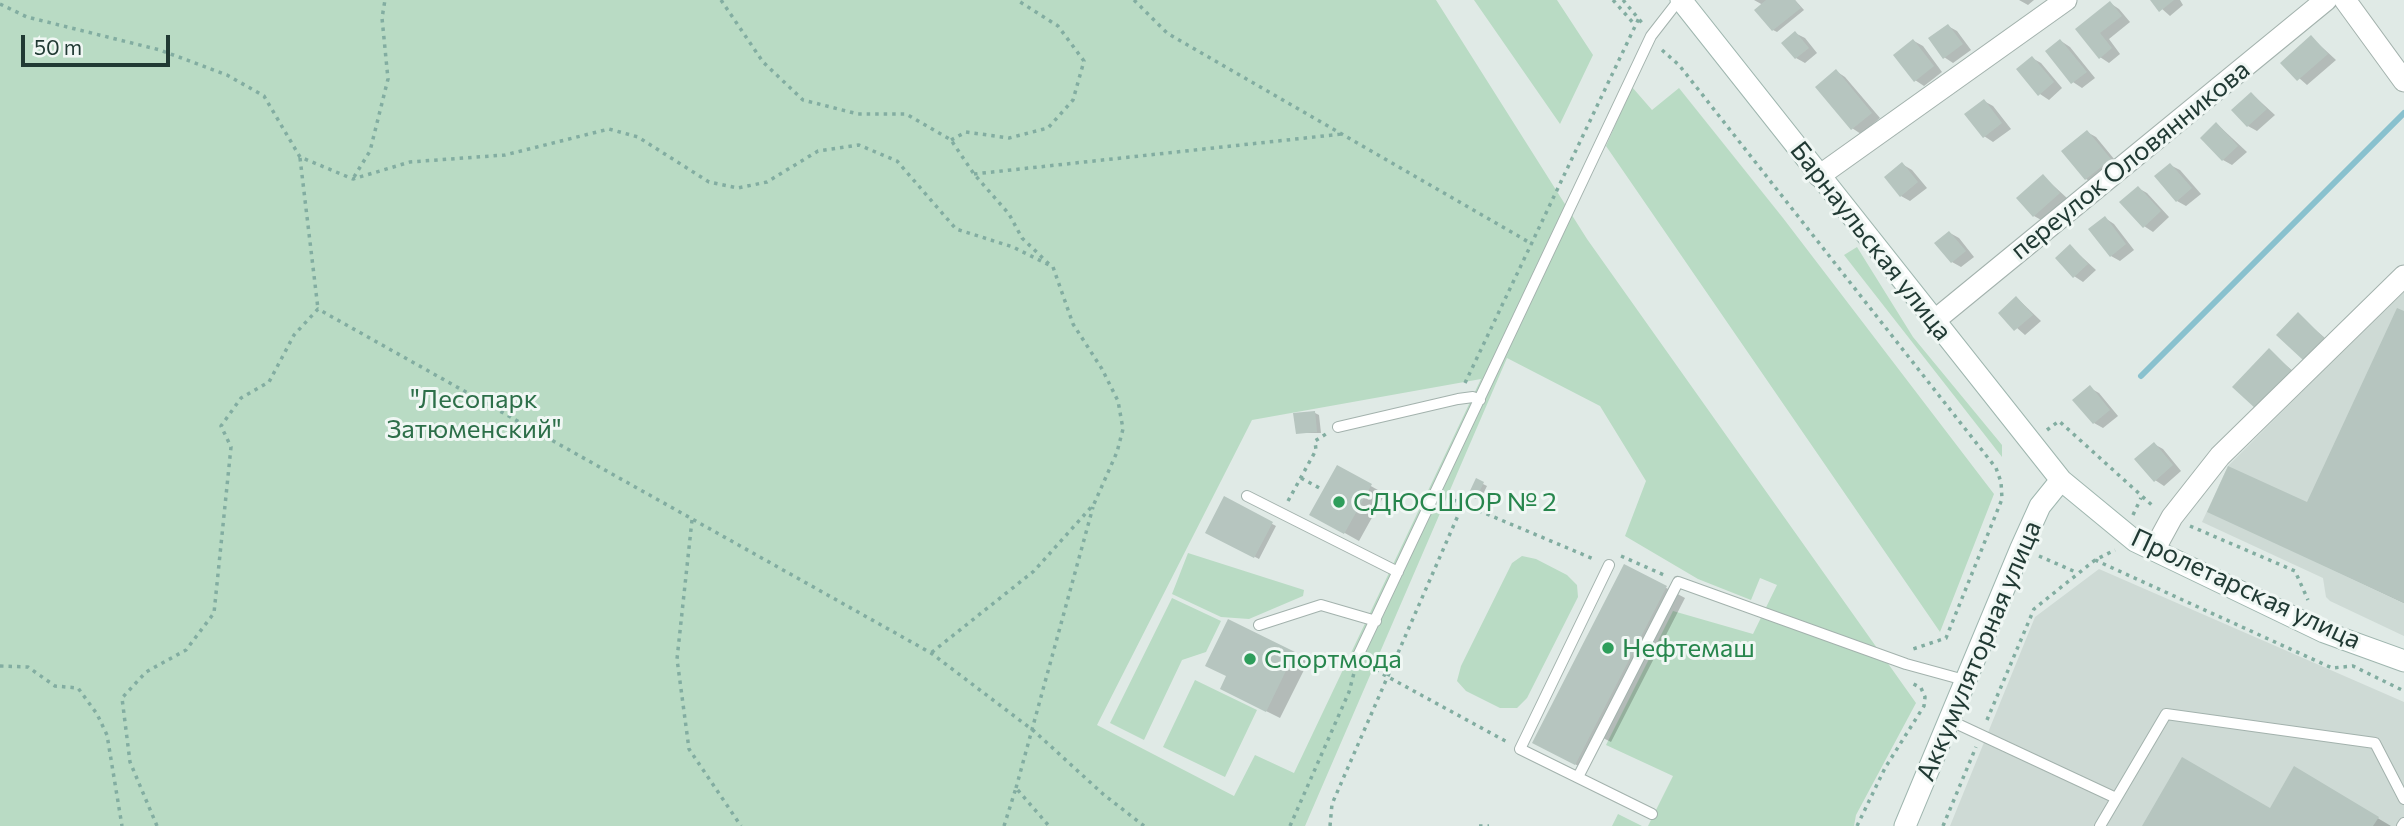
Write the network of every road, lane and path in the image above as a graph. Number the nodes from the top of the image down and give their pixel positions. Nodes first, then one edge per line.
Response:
1 (385, 0) edge
2 (721, 0) edge
3 (1017, 0) edge
4 (1134, 0) edge
5 (1613, 0) edge
6 (1680, 0) edge
7 (2066, 0) edge
8 (2326, 0) edge
9 (2345, 0) edge
10 (0, 4) edge
11 (1639, 18) dead end
12 (1636, 26) junction
13 (1661, 49) dead end
14 (2404, 81) edge
15 (1344, 133) junction
16 (951, 140) junction
17 (300, 157) junction
18 (974, 174) junction
19 (1819, 176) junction
20 (353, 179) junction
21 (1532, 243) junction
22 (1053, 267) junction
23 (2404, 276) edge
24 (318, 309) junction
25 (1934, 321) junction
26 (1458, 398) junction
27 (1480, 400) junction
28 (1338, 426) joint
29 (2043, 433) dead end
30 (1301, 478) junction
31 (2062, 480) junction
32 (1323, 490) dead end
33 (1436, 493) junction
34 (1247, 496) dead end
35 (2141, 499) junction
36 (1094, 504) junction
37 (1463, 504) junction
38 (2158, 510) dead end
39 (1282, 512) junction
40 (2132, 516) dead end
41 (692, 519) junction
42 (2188, 526) dead end
43 (2115, 550) dead end
44 (2154, 550) junction
45 (2037, 555) dead end
46 (2095, 560) junction
47 (1609, 565) junction
48 (1398, 572) junction
49 (2078, 573) junction
50 (1678, 582) junction
51 (2309, 604) dead end
52 (1376, 621) junction
53 (1259, 625) dead end
54 (1911, 650) dead end
55 (931, 653) junction
56 (1356, 660) junction
57 (2404, 661) edge
58 (0, 666) edge
59 (1389, 677) junction
60 (1901, 678) dead end
61 (1968, 681) junction
62 (2404, 691) edge
63 (1951, 721) junction
64 (1034, 731) junction
65 (1981, 734) junction
66 (1520, 749) junction
67 (1577, 777) junction
68 (1016, 788) junction
69 (2116, 797) junction
70 (2404, 799) edge
71 (1652, 814) dead end
72 (122, 826) edge
73 (157, 826) edge
74 (741, 826) edge
75 (1004, 826) edge
76 (1049, 826) edge
77 (1144, 826) edge
78 (1290, 826) edge
79 (1330, 826) edge
80 (1479, 826) edge
81 (1489, 826) edge
82 (1857, 826) edge
83 (1905, 826) edge
84 (1943, 826) edge
85 (2099, 826) edge

1 - 20 path
2 - 16 path
3 - 16 path
4 - 15 path
5 - 12 path
6 - 19 street, Барнаульская улица
6 - 27 lane
7 - 19 street
8 - 25 street, переулок Оловянникова
9 - 14 street
10 - 17 path
11 - 12 path
12 - 21 path
13 - 54 path
15 - 18 path
15 - 21 path
16 - 18 path
17 - 20 path
17 - 24 path
18 - 22 path
19 - 25 street, Барнаульская улица
20 - 22 path
21 - 26 path
22 - 36 path
23 - 44 street
24 - 41 path
24 - 73 path
25 - 31 street, Барнаульская улица
26 - 27 lane
26 - 28 lane
27 - 33 lane
28 - 30 path
29 - 35 path
30 - 32 path
30 - 39 path
31 - 44 street, Пролетарская улица
31 - 61 street, Аккумуляторная улица
33 - 37 path
33 - 48 lane
34 - 39 lane
35 - 38 path
35 - 40 path
36 - 55 path
36 - 64 path
37 - 47 path
37 - 59 path
39 - 48 lane
41 - 55 path
41 - 74 path
42 - 51 path
43 - 46 path
44 - 57 street, Пролетарская улица
45 - 49 path
46 - 49 path
46 - 62 path
47 - 50 path
47 - 66 lane
48 - 52 lane
49 - 65 path
50 - 61 lane
50 - 67 lane
52 - 53 lane
52 - 56 lane
55 - 64 path
56 - 59 path
56 - 78 path
58 - 72 path
59 - 66 path
59 - 79 path
60 - 82 path
61 - 63 street, Аккумуляторная улица
63 - 65 lane
63 - 83 street, Аккумуляторная улица
64 - 68 path
64 - 77 path
65 - 69 lane
65 - 84 path
66 - 67 lane
67 - 71 lane
68 - 75 path
68 - 76 path
69 - 70 lane
69 - 85 lane
80 - 81 path

